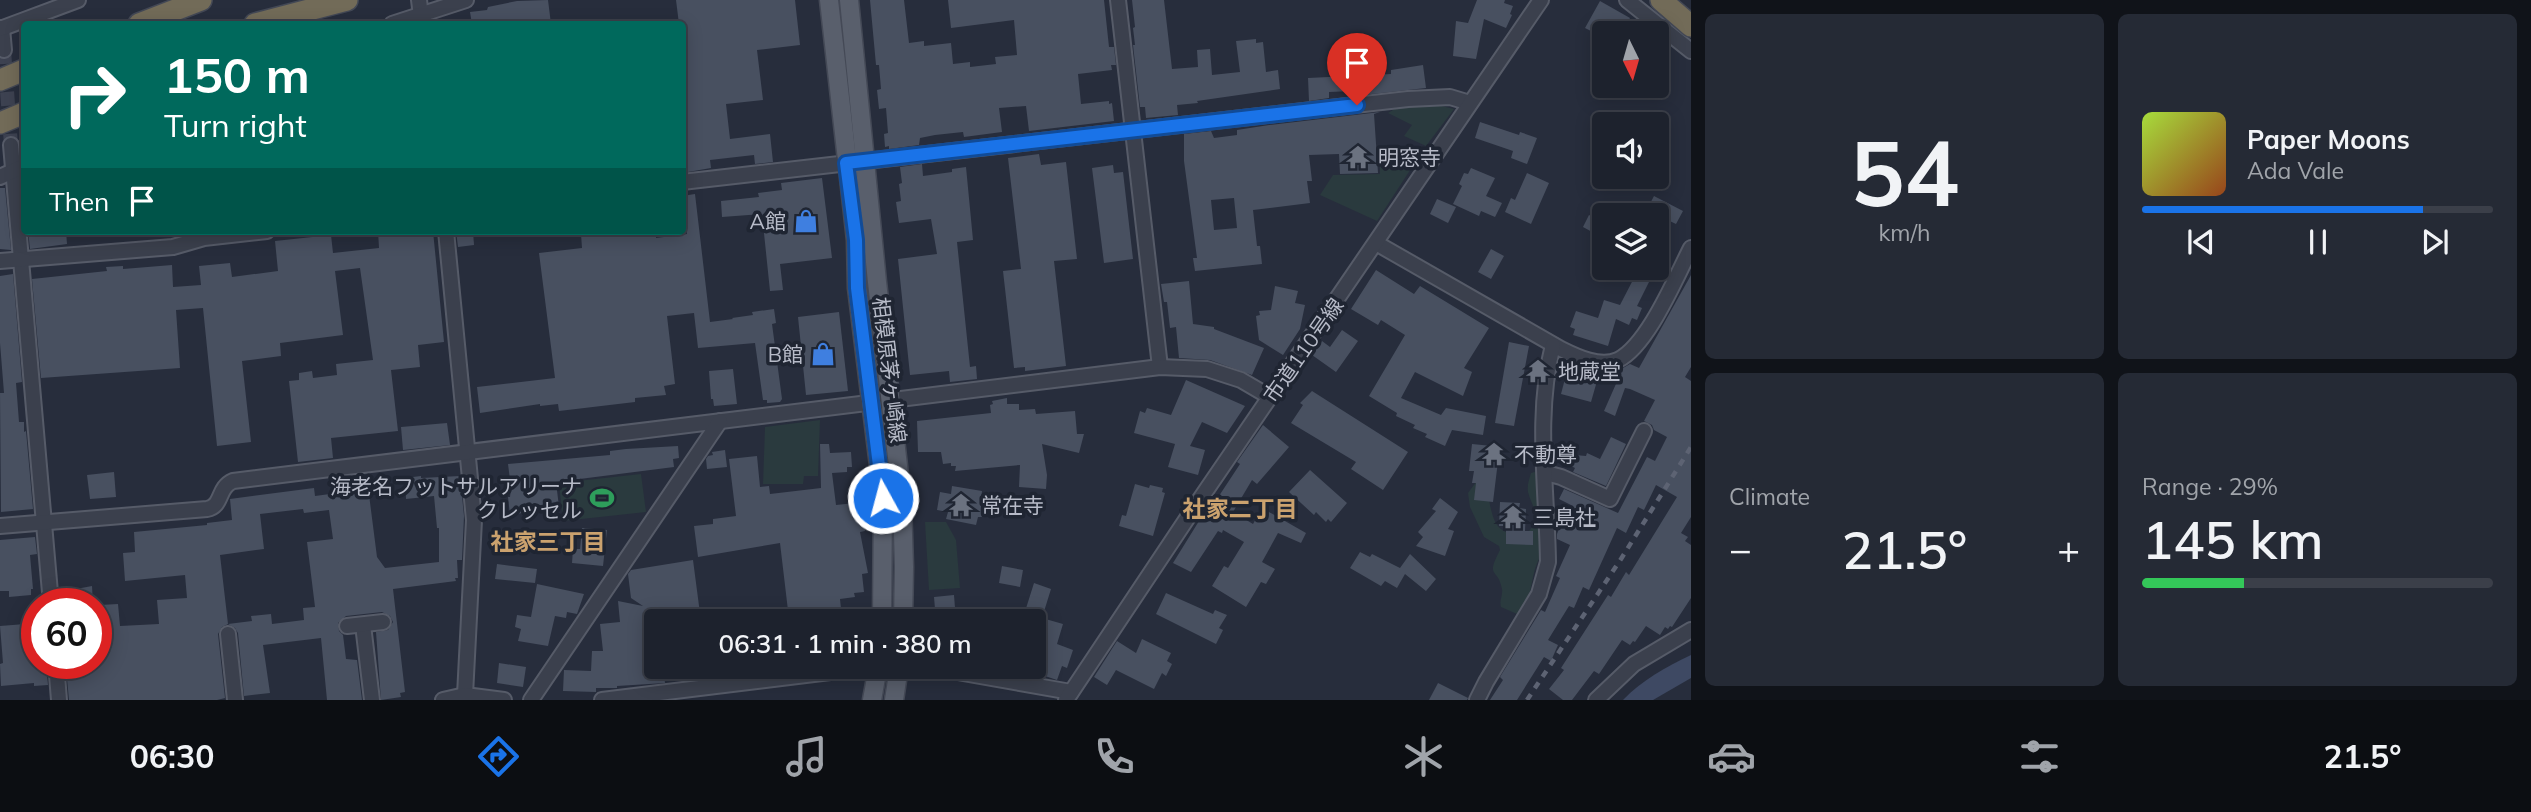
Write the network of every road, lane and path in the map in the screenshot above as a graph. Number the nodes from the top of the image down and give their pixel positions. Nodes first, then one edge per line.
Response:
1 (78, 0) edge
2 (201, 0) edge
3 (317, 0) edge
4 (347, 0) edge
5 (466, 0) edge
6 (829, 0) edge
7 (849, 0) edge
8 (1118, 0) edge
9 (1541, 0) edge
10 (1627, 0) edge
11 (1661, 0) edge
12 (421, 13) edge
13 (21, 21) edge
14 (22, 21) edge
15 (147, 21) edge
16 (261, 21) edge
17 (265, 21) edge
18 (400, 21) edge
19 (1691, 26) edge
20 (1, 29) edge
21 (4, 50) dead end
22 (1691, 51) edge
23 (21, 71) edge
24 (0, 80) edge
25 (1470, 103) junction
26 (21, 114) edge
27 (0, 123) edge
28 (1133, 131) junction
29 (11, 145) tunnel mouth
30 (865, 160) junction
31 (846, 163) junction
32 (13, 172) edge
33 (686, 182) edge
34 (231, 235) edge
35 (446, 235) edge
36 (1376, 243) junction
37 (1691, 248) edge
38 (22, 259) junction
39 (0, 261) edge
40 (1553, 345) junction
41 (1160, 367) junction
42 (1270, 397) junction
43 (890, 399) junction
44 (871, 401) junction
45 (720, 421) junction
46 (1644, 431) dead end
47 (467, 452) junction
48 (1546, 473) junction
49 (44, 523) junction
50 (0, 526) edge
51 (50, 588) edge
52 (881, 609) edge
53 (903, 609) edge
54 (383, 622) dead end
55 (363, 625) junction
56 (347, 626) dead end
57 (1691, 631) edge
58 (228, 634) dead end
59 (57, 679) edge
60 (773, 679) edge
61 (876, 679) edge
62 (897, 679) edge
63 (987, 679) edge
64 (465, 695) junction
65 (1068, 696) edge
66 (59, 700) edge
67 (235, 700) edge
68 (372, 700) edge
69 (443, 700) edge
70 (504, 700) edge
71 (531, 700) edge
72 (602, 700) edge
73 (872, 700) edge
74 (894, 700) edge
75 (1478, 700) edge
76 (1596, 700) edge

1 - 14 street
2 - 15 highway
3 - 16 highway
4 - 17 highway
5 - 12 street
6 - 31 main road, 相模原茅ヶ崎線
7 - 30 main road, 相模原茅ヶ崎線
8 - 28 street
9 - 25 street, 市道110号線
10 - 22 street
11 - 19 highway
12 - 18 street
13 - 20 street
20 - 21 street
23 - 24 highway
25 - 28 street
25 - 36 street, 市道110号線
26 - 27 highway
28 - 30 street
28 - 41 street
29 - 32 street
30 - 31 street
30 - 43 main road, 相模原茅ヶ崎線
31 - 33 street
31 - 44 main road, 相模原茅ヶ崎線
32 - 38 street
34 - 38 street
35 - 47 street
36 - 40 street
36 - 42 street, 市道110号線
37 - 40 street
38 - 39 street
38 - 49 street
40 - 48 street
41 - 42 street
41 - 43 street
42 - 65 street, 市道110号線
43 - 44 street
43 - 53 main road, 相模原茅ヶ崎線
44 - 45 street
44 - 52 main road, 相模原茅ヶ崎線
45 - 47 street
45 - 71 street
46 - 48 street
47 - 49 street
47 - 64 street
48 - 75 street
49 - 50 street
49 - 51 street
54 - 55 street
55 - 56 street
55 - 68 street
57 - 76 street
58 - 67 street
59 - 66 street
60 - 72 street
61 - 73 main road
62 - 74 main road
63 - 65 street
64 - 69 street
64 - 70 street

